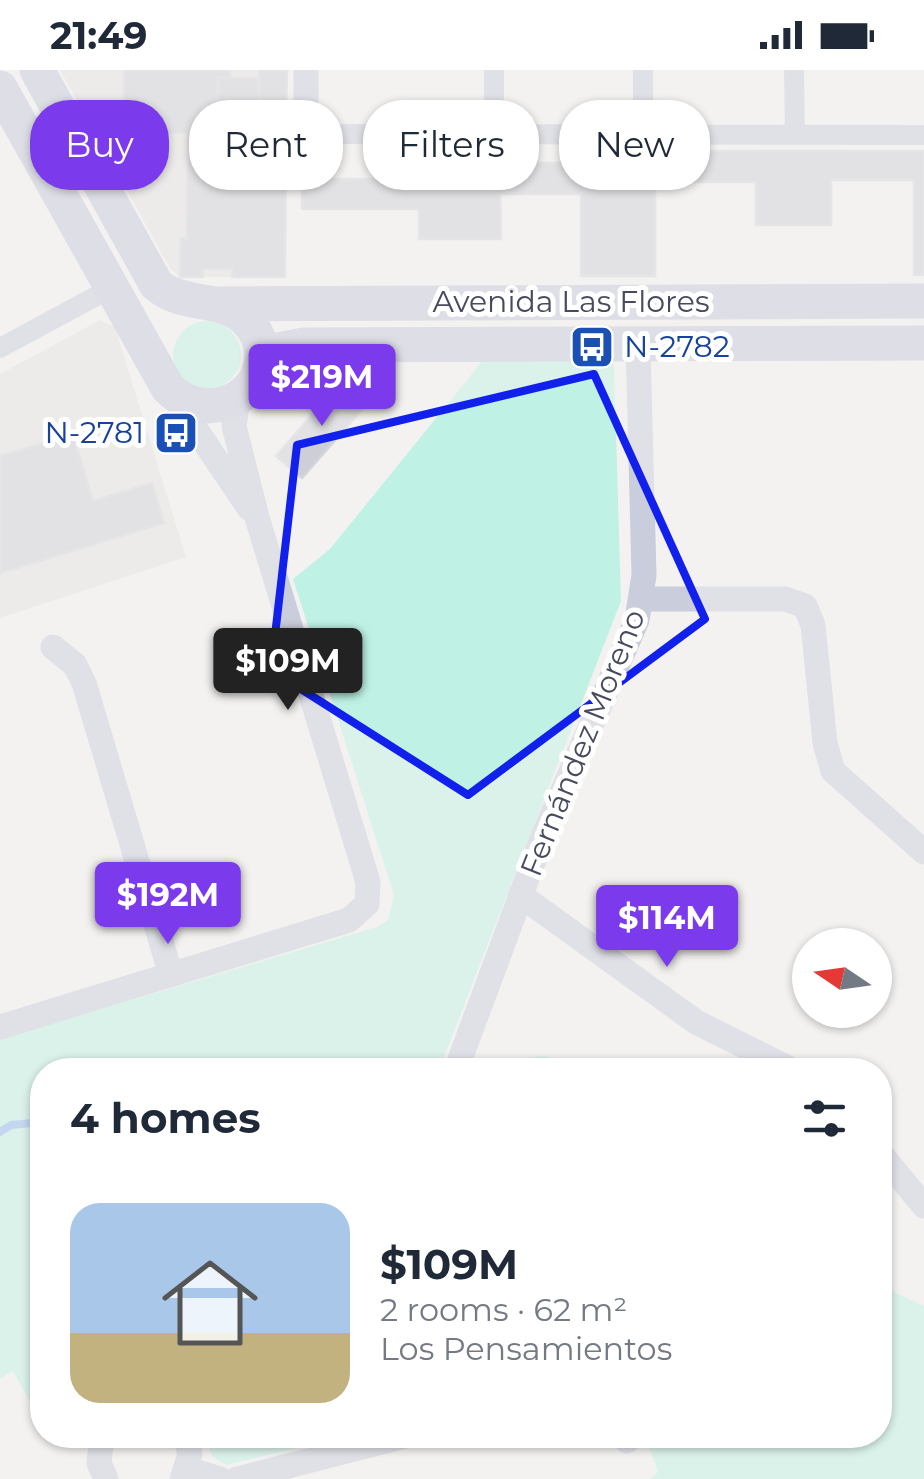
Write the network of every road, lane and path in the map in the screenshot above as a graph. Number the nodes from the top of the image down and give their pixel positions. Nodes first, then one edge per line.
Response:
1 (37, 70) edge
2 (306, 70) edge
3 (494, 70) edge
4 (643, 70) edge
5 (794, 70) edge
6 (0, 88) edge
7 (306, 100) edge
8 (494, 100) edge
9 (643, 100) edge
10 (710, 134) edge
11 (795, 134) junction
12 (924, 135) edge
13 (111, 288) junction
14 (924, 301) edge
15 (210, 304) junction
16 (924, 342) edge
17 (638, 344) junction
18 (0, 348) edge
19 (259, 370) junction
20 (164, 382) junction
21 (238, 399) junction
22 (258, 521) junction
23 (642, 599) junction
24 (53, 647) dead end
25 (924, 852) edge
26 (520, 896) junction
27 (171, 974) junction
28 (0, 1027) edge
29 (460, 1058) edge
30 (768, 1058) edge
31 (892, 1168) edge
32 (924, 1206) edge
33 (101, 1448) edge
34 (188, 1448) edge
35 (359, 1448) edge
36 (185, 1474) edge
37 (105, 1479) edge
38 (220, 1479) edge
39 (237, 1479) edge

1 - 15 main road
2 - 7 street
3 - 8 street
4 - 9 street
5 - 11 street
6 - 13 main road
10 - 11 street
11 - 12 street
13 - 18 street
13 - 20 main road
14 - 15 main road, Avenida Las Flores
15 - 19 main road
15 - 20 main road
16 - 17 main road, Avenida Las Flores
17 - 19 main road, Avenida Las Flores
17 - 23 street, Fernández Moreno
19 - 21 main road
20 - 21 main road
20 - 22 street
21 - 22 street
22 - 27 street
23 - 25 street
23 - 26 street, Fernández Moreno
24 - 27 street
26 - 29 street, Fernández Moreno
26 - 30 street
27 - 28 street
31 - 32 street
33 - 37 street
34 - 36 street
35 - 39 street
36 - 38 street

